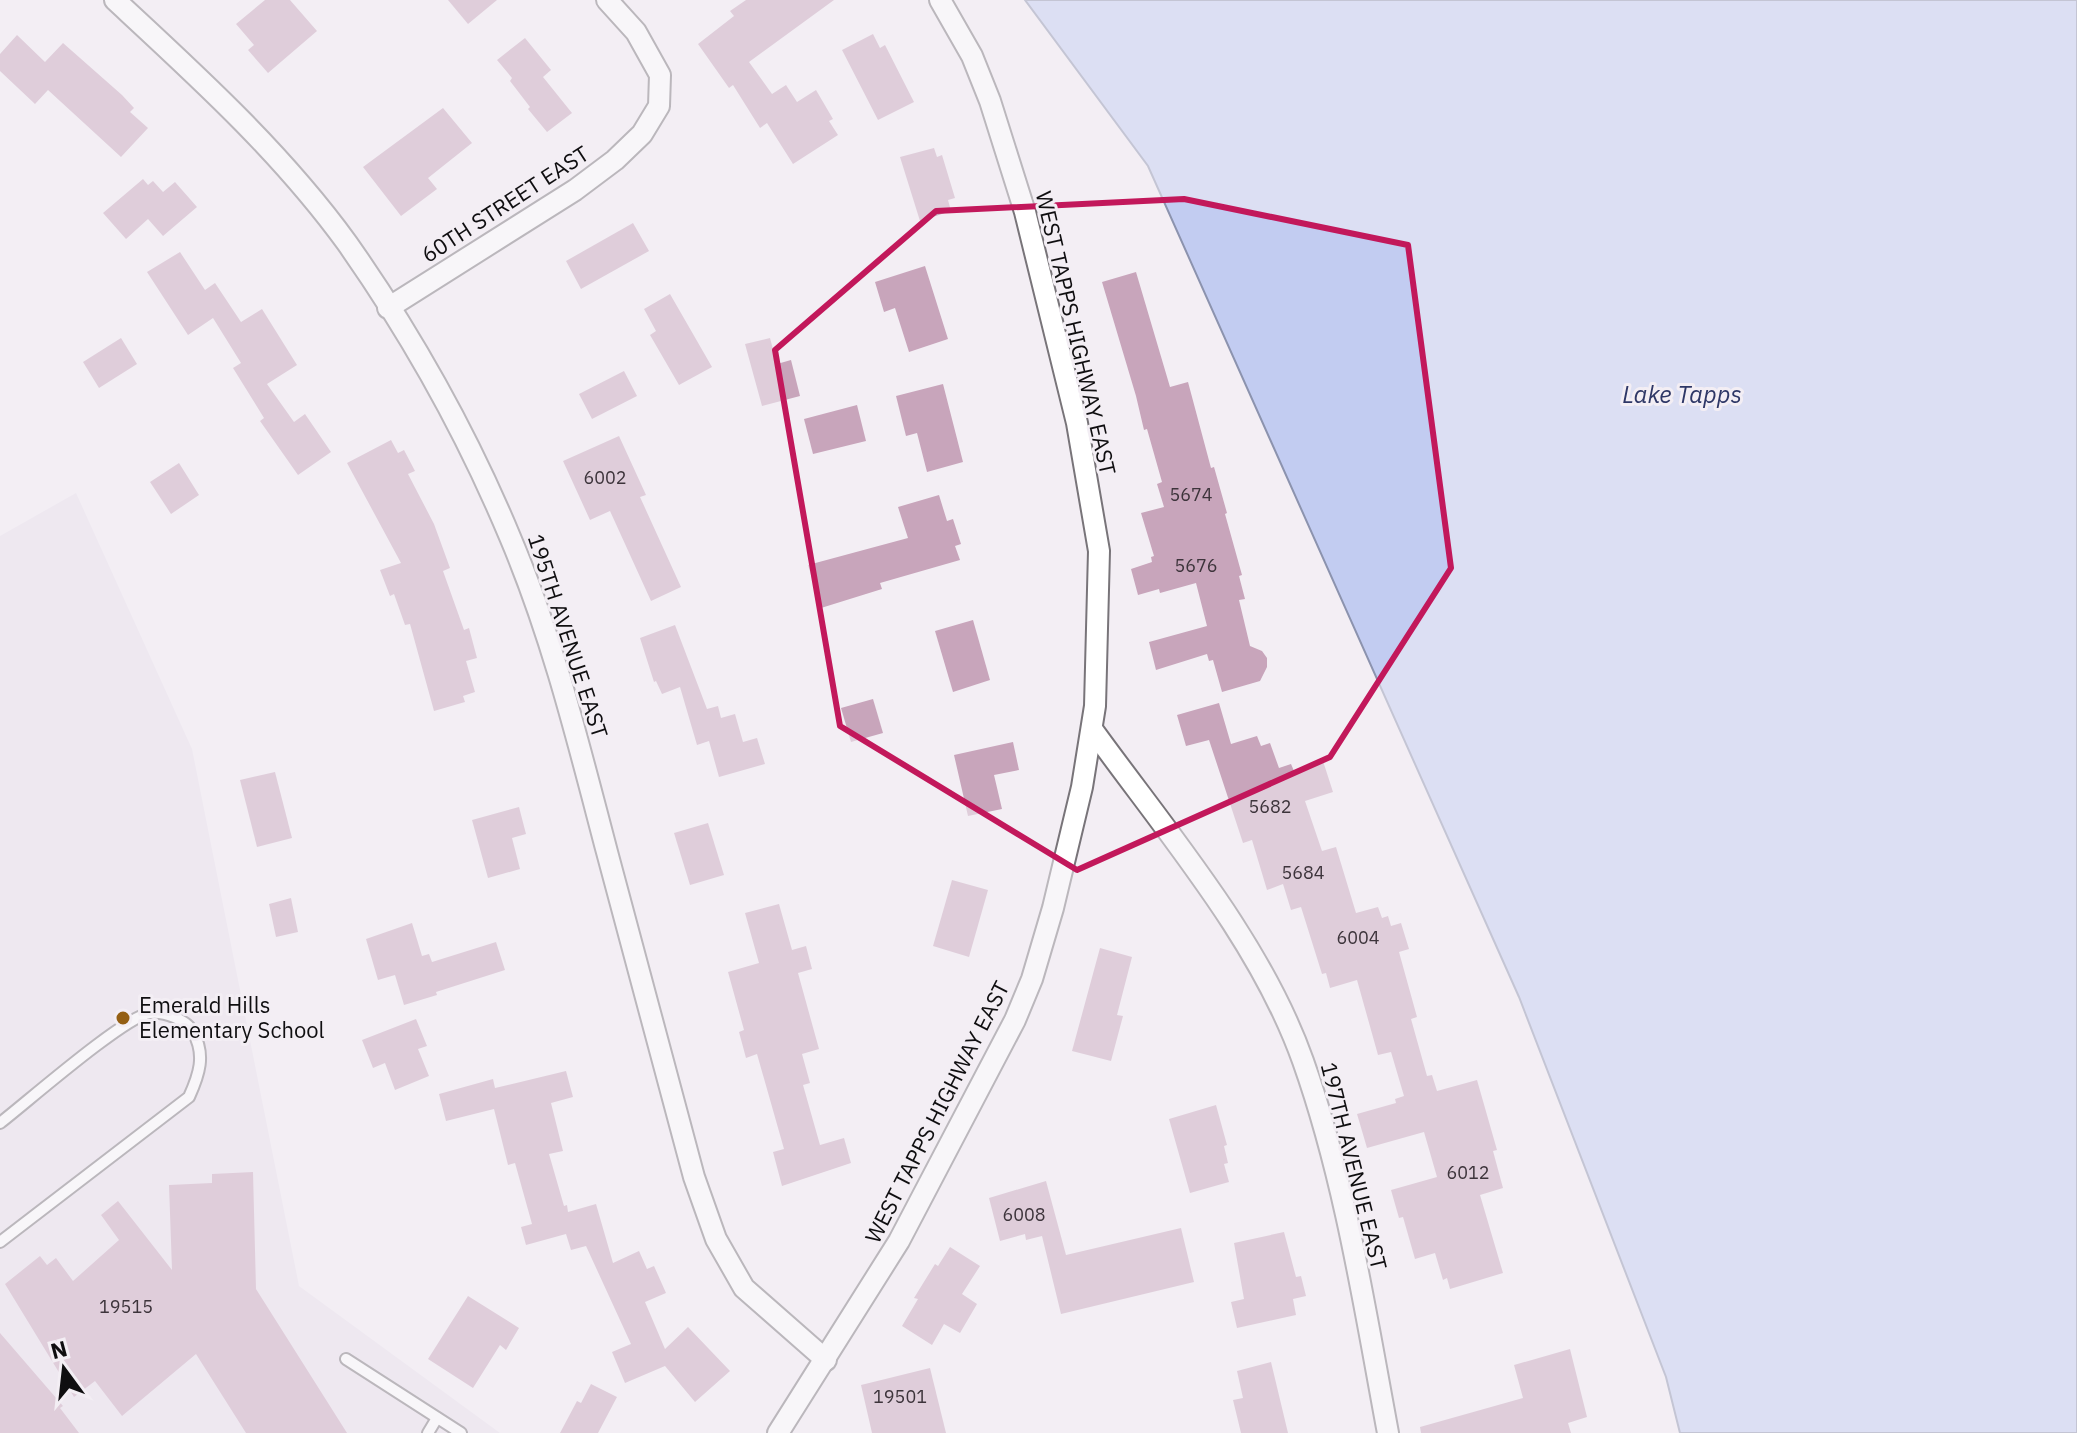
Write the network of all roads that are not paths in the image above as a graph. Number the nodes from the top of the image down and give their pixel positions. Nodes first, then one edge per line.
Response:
1 (115, 0) edge
2 (607, 0) edge
3 (940, 0) edge
4 (388, 308) junction
5 (1092, 729) junction
6 (0, 1123) edge
7 (0, 1242) edge
8 (346, 1359) dead end
9 (826, 1360) junction
10 (437, 1418) junction
11 (428, 1433) edge
12 (461, 1433) edge
13 (778, 1433) edge
14 (1388, 1433) edge

1 - 4 street, 195TH AVENUE EAST
2 - 4 street, 60TH STREET EAST
3 - 5 street, WEST TAPPS HIGHWAY EAST
4 - 9 street, 195TH AVENUE EAST
5 - 9 street, WEST TAPPS HIGHWAY EAST
5 - 14 street, 197TH AVENUE EAST
6 - 7 lane
8 - 10 lane
9 - 13 street, WEST TAPPS HIGHWAY EAST
10 - 11 lane
10 - 12 lane

